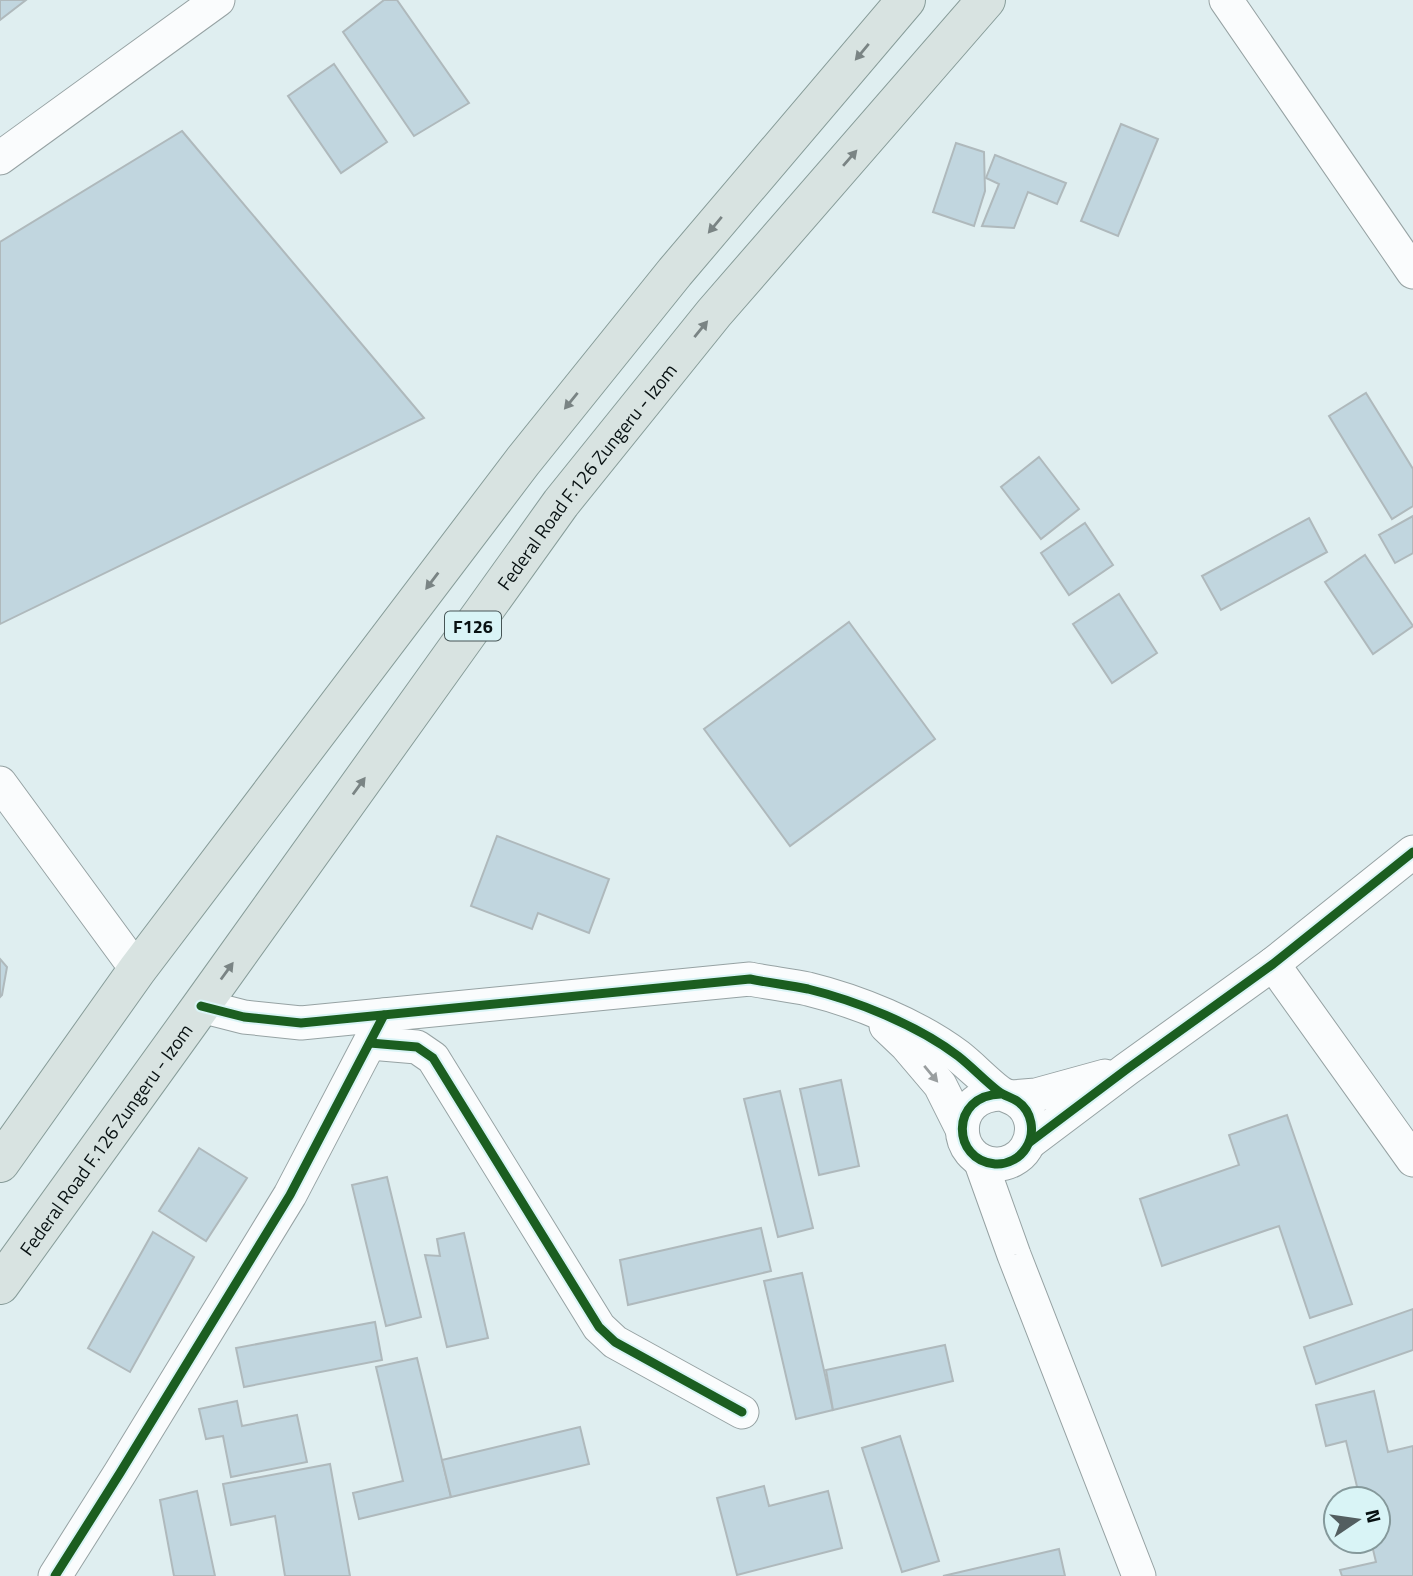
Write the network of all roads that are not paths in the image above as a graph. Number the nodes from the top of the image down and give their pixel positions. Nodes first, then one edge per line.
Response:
1 (218, 0) edge
2 (906, 0) edge
3 (986, 0) edge
4 (1226, 0) edge
5 (0, 158) edge
6 (1413, 272) edge
7 (0, 783) edge
8 (1413, 852) edge
9 (1273, 964) junction
10 (138, 970) junction
11 (201, 1006) junction
12 (867, 1008) junction
13 (377, 1029) junction
14 (1127, 1069) junction
15 (1006, 1096) junction
16 (962, 1129) junction
17 (1024, 1149) junction
18 (980, 1160) junction
19 (1413, 1160) edge
20 (0, 1163) edge
21 (1014, 1255) junction
22 (0, 1284) edge
23 (742, 1412) dead end
24 (55, 1576) edge
25 (1139, 1576) edge

1 - 5 street
2 -> 10 main road, F126
11 -> 3 main road, Federal Road F.126 Zungeru - Izom / F126
4 - 6 street
7 - 10 street
8 - 9 street
9 - 14 street
9 - 19 street
10 - 20 main road, F126
11 - 13 street
11 - 22 main road, Federal Road F.126 Zungeru - Izom / F126
12 - 13 street
12 - 15 street
12 -> 16 street
13 - 23 street
13 - 24 street
14 - 15 street
14 - 17 street
15 - 16 street
15 - 17 street
16 - 18 street
17 - 18 street
17 - 21 street
18 - 21 street
21 - 25 street

